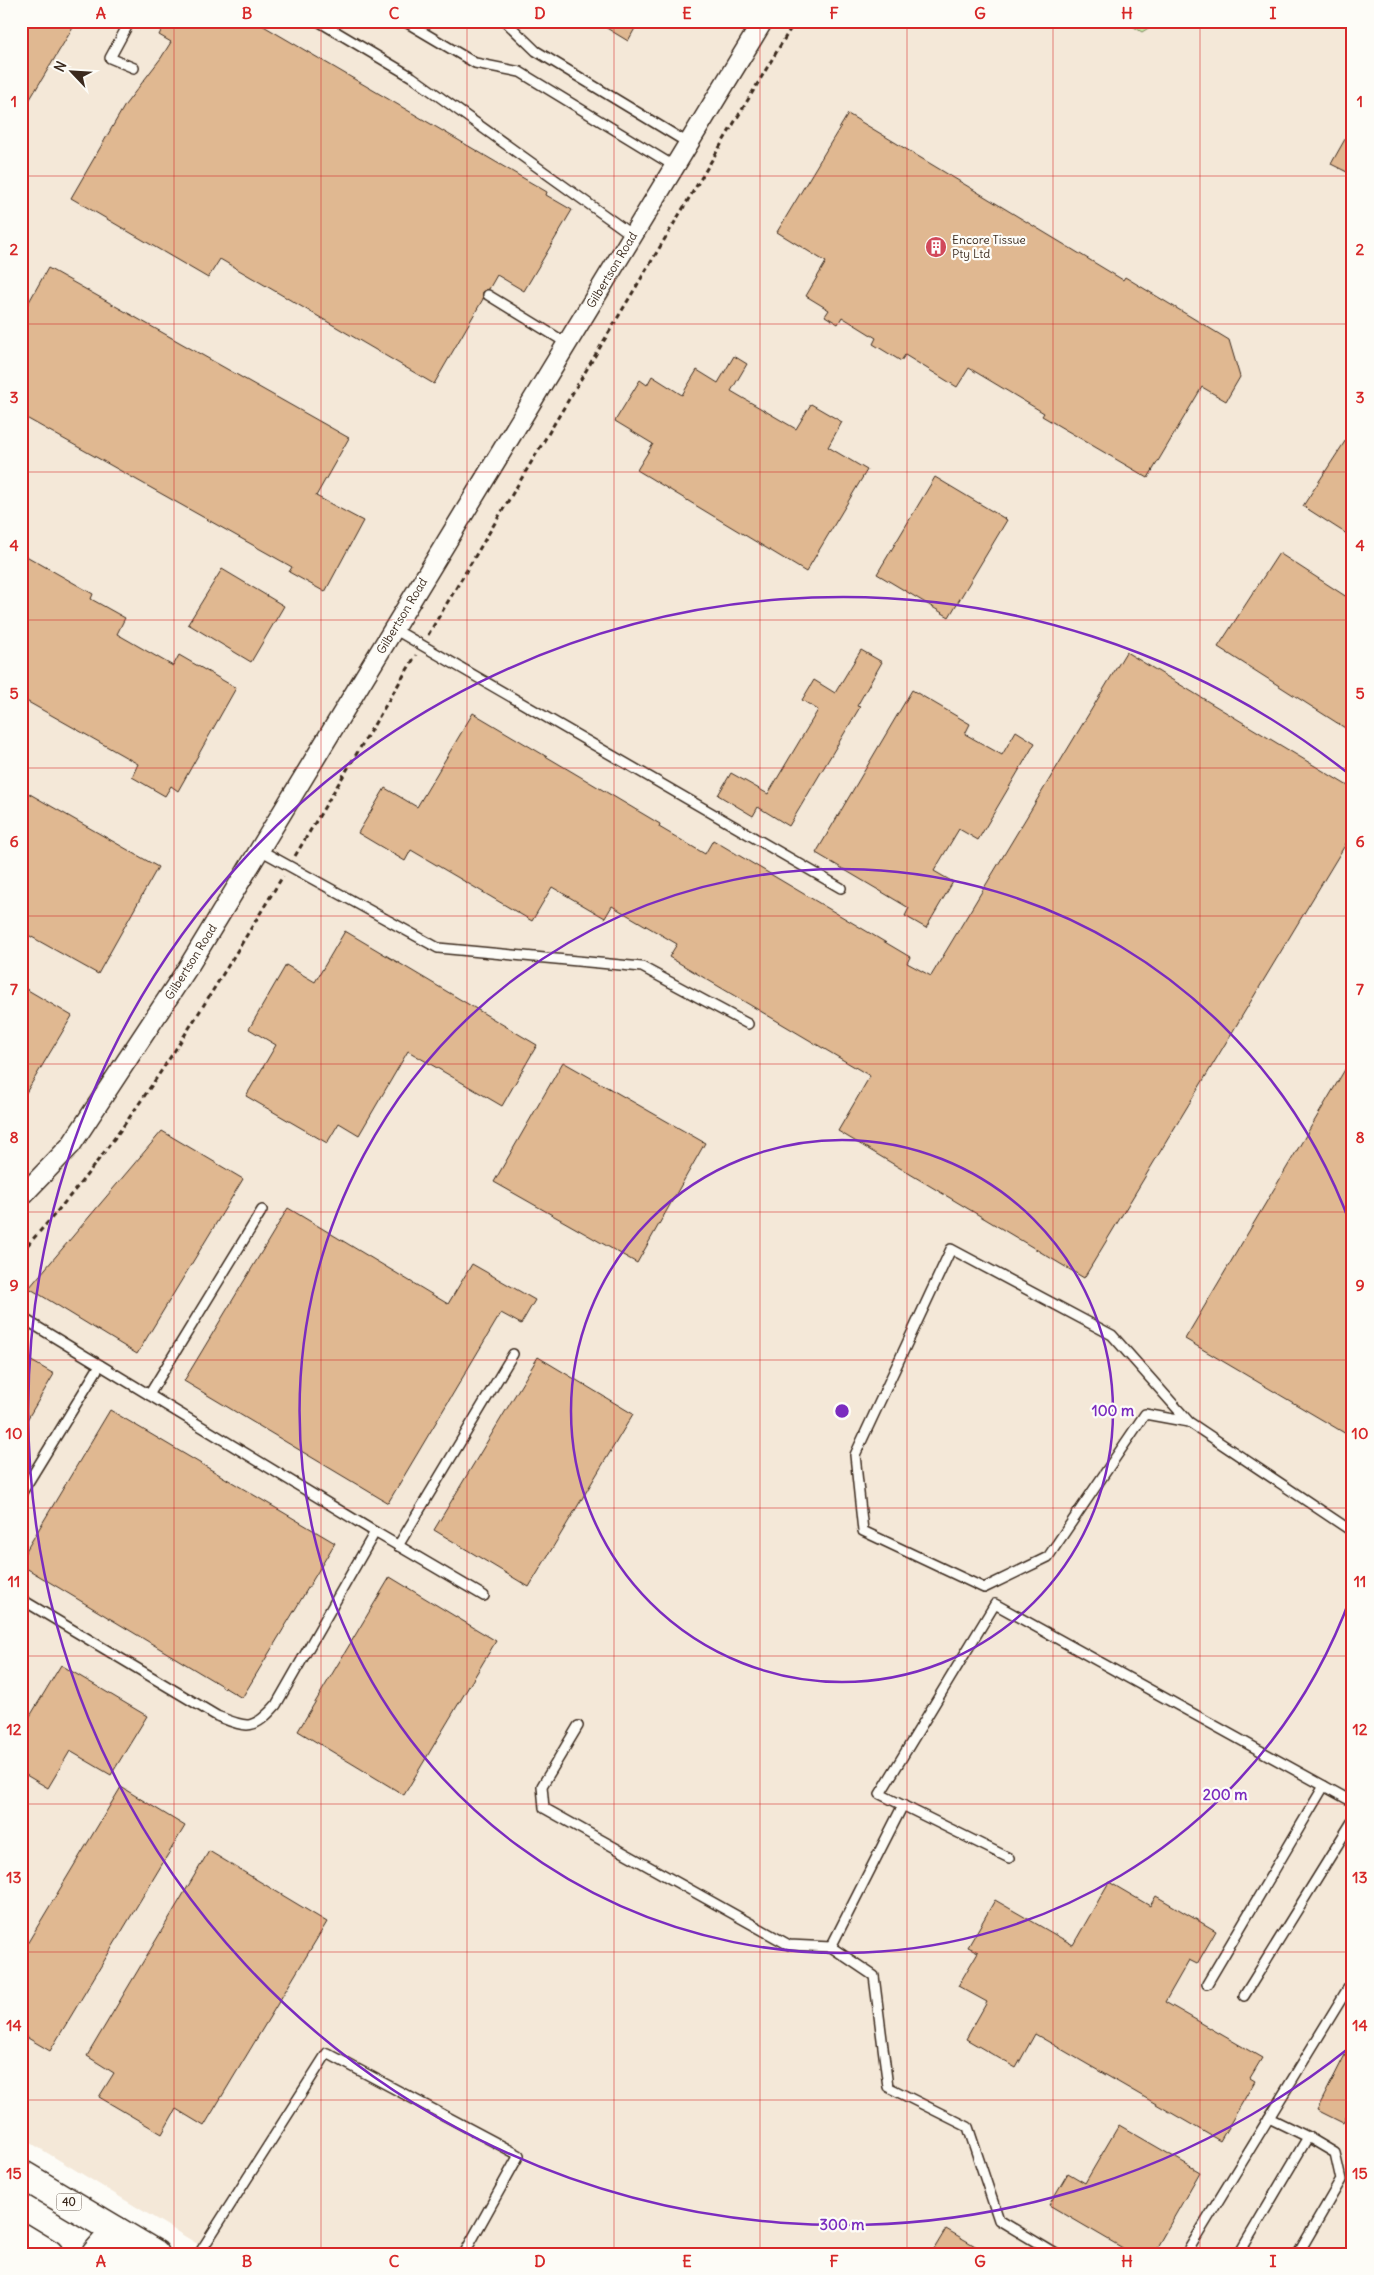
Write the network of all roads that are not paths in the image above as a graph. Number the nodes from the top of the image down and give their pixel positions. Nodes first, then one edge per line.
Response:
1 (130, 21) edge
2 (318, 21) edge
3 (404, 21) edge
4 (505, 21) edge
5 (763, 21) edge
6 (134, 68) dead end
7 (688, 144) junction
8 (674, 166) junction
9 (632, 235) junction
10 (488, 295) dead end
11 (568, 344) junction
12 (394, 629) junction
13 (260, 850) junction
14 (841, 888) dead end
15 (748, 1024) dead end
16 (21, 1197) edge
17 (262, 1210) dead end
18 (21, 1317) edge
19 (513, 1354) dead end
20 (100, 1365) junction
21 (149, 1395) junction
22 (1188, 1422) junction
23 (21, 1494) edge
24 (375, 1532) junction
25 (1353, 1532) edge
26 (398, 1546) junction
27 (484, 1596) dead end
28 (21, 1599) edge
29 (578, 1726) dead end
30 (1324, 1786) junction
31 (1353, 1802) edge
32 (903, 1805) junction
33 (1353, 1820) edge
34 (1009, 1858) dead end
35 (831, 1947) junction
36 (1353, 1980) edge
37 (1207, 1984) dead end
38 (1244, 1996) dead end
39 (1268, 2118) junction
40 (1308, 2138) junction
41 (21, 2174) edge
42 (21, 2237) edge
43 (113, 2242) edge
44 (49, 2254) edge
45 (96, 2254) edge
46 (155, 2254) edge
47 (199, 2254) edge
48 (464, 2254) edge
49 (1056, 2254) edge
50 (1186, 2254) edge
51 (1239, 2254) edge
52 (1298, 2254) edge

1 - 6 lane
2 - 9 lane
3 - 8 lane
4 - 7 lane
5 - 7 street, Gilbertson Road
7 - 8 street, Gilbertson Road
8 - 9 street, Gilbertson Road
9 - 11 street, Gilbertson Road
10 - 11 lane
11 - 12 street, Gilbertson Road
12 - 13 street, Gilbertson Road
12 - 14 lane
13 - 15 lane
13 - 16 street, Gilbertson Road
17 - 21 lane
18 - 20 lane
19 - 26 lane
20 - 21 lane
20 - 23 lane
21 - 24 lane
22 - 22 lane
22 - 25 lane
24 - 26 lane
24 - 28 lane
26 - 27 lane
29 - 35 lane
30 - 31 lane
30 - 32 lane
30 - 37 lane
32 - 34 lane
32 - 35 lane
33 - 38 lane
35 - 49 lane
36 - 39 lane
39 - 40 lane
39 - 50 lane
40 - 51 lane
40 - 52 lane
41 - 43 main road, 40
42 - 44 main road
43 - 45 main road
43 - 46 main road, 40
47 - 48 lane

